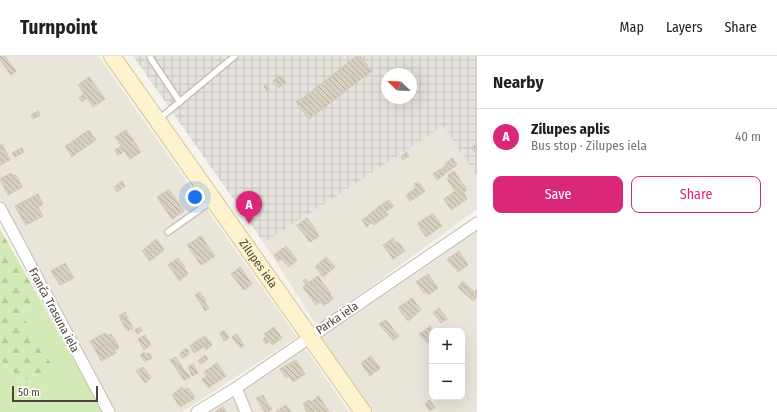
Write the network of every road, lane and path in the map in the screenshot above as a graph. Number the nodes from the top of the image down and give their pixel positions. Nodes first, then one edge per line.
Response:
1 (112, 56) edge
2 (150, 56) edge
3 (235, 56) edge
4 (180, 102) junction
5 (157, 121) junction
6 (213, 200) junction
7 (0, 208) edge
8 (477, 223) edge
9 (168, 232) dead end
10 (310, 336) junction
11 (236, 388) junction
12 (109, 412) edge
13 (197, 412) edge
14 (246, 412) edge
15 (363, 412) edge

1 - 5 main road, Zilupes iela
2 - 4 lane
3 - 4 lane
4 - 5 lane
5 - 6 main road, Zilupes iela
6 - 9 lane
6 - 10 main road, Zilupes iela
7 - 12 street, Franča Trasuna iela
8 - 10 street, Parka iela
10 - 11 street, Parka iela
10 - 15 main road, Zilupes iela
11 - 13 street, Parka iela
11 - 14 street

